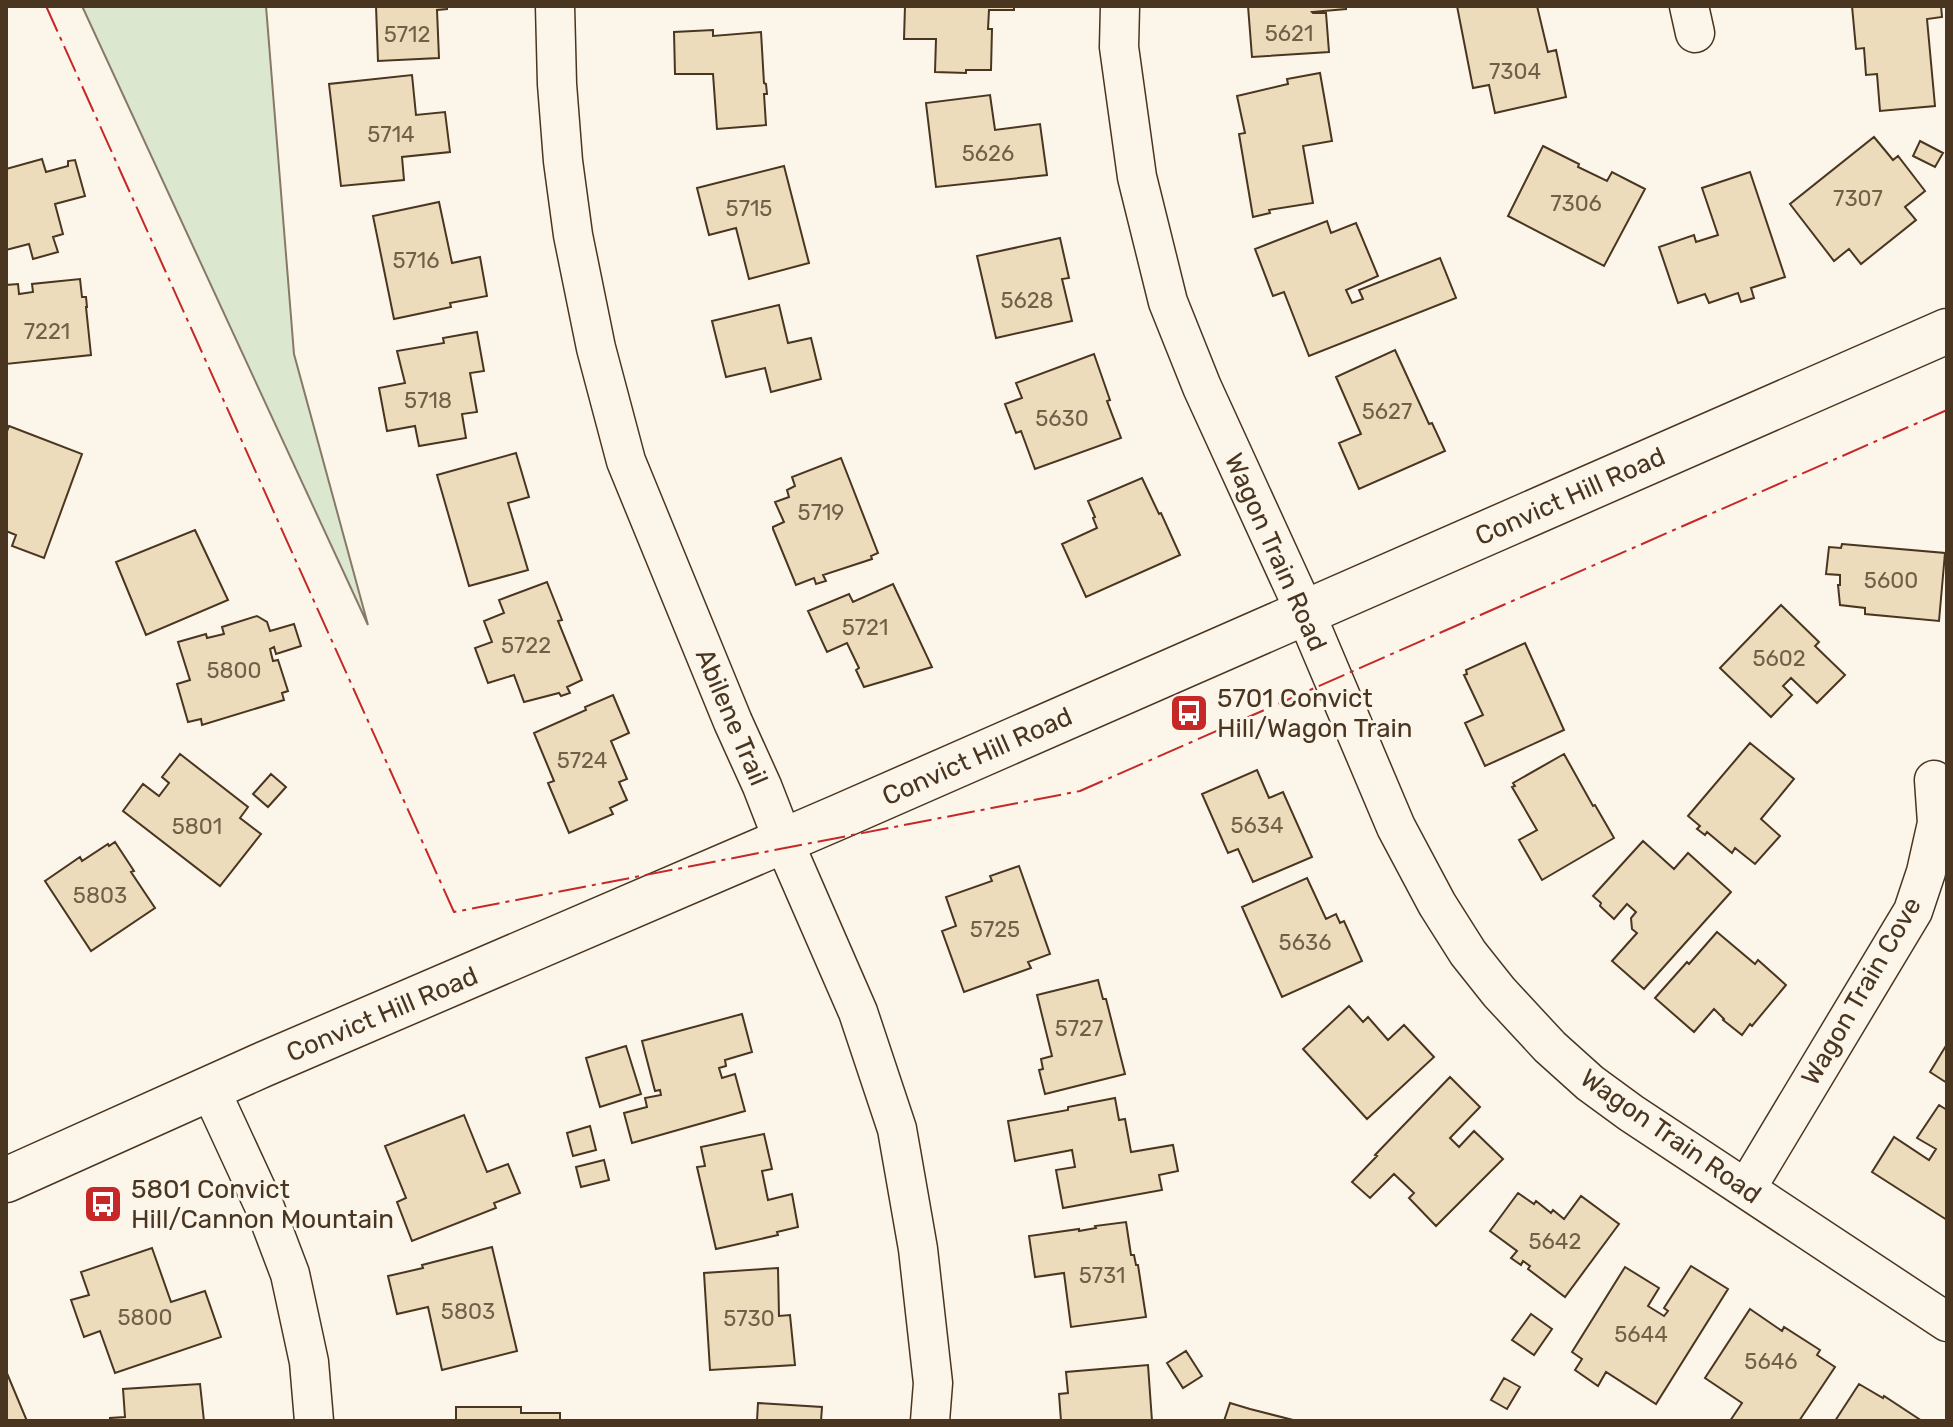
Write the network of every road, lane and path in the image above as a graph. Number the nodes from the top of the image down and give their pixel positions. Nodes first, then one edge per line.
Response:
1 (555, 6) edge
2 (1120, 6) edge
3 (1947, 331) edge
4 (1305, 612) junction
5 (1934, 780) dead end
6 (783, 840) junction
7 (210, 1089) junction
8 (6, 1180) edge
9 (1746, 1189) junction
10 (1947, 1322) edge
11 (314, 1421) edge
12 (930, 1421) edge

1 - 6 street, Abilene Trail
2 - 4 street, Wagon Train Road
3 - 4 street, Convict Hill Road
4 - 6 street, Convict Hill Road
4 - 9 street, Wagon Train Road
5 - 9 street, Wagon Train Cove
6 - 7 street, Convict Hill Road
6 - 12 street, Abilene Trail
7 - 8 street, Convict Hill Road
7 - 11 street
9 - 10 street, Wagon Train Road

